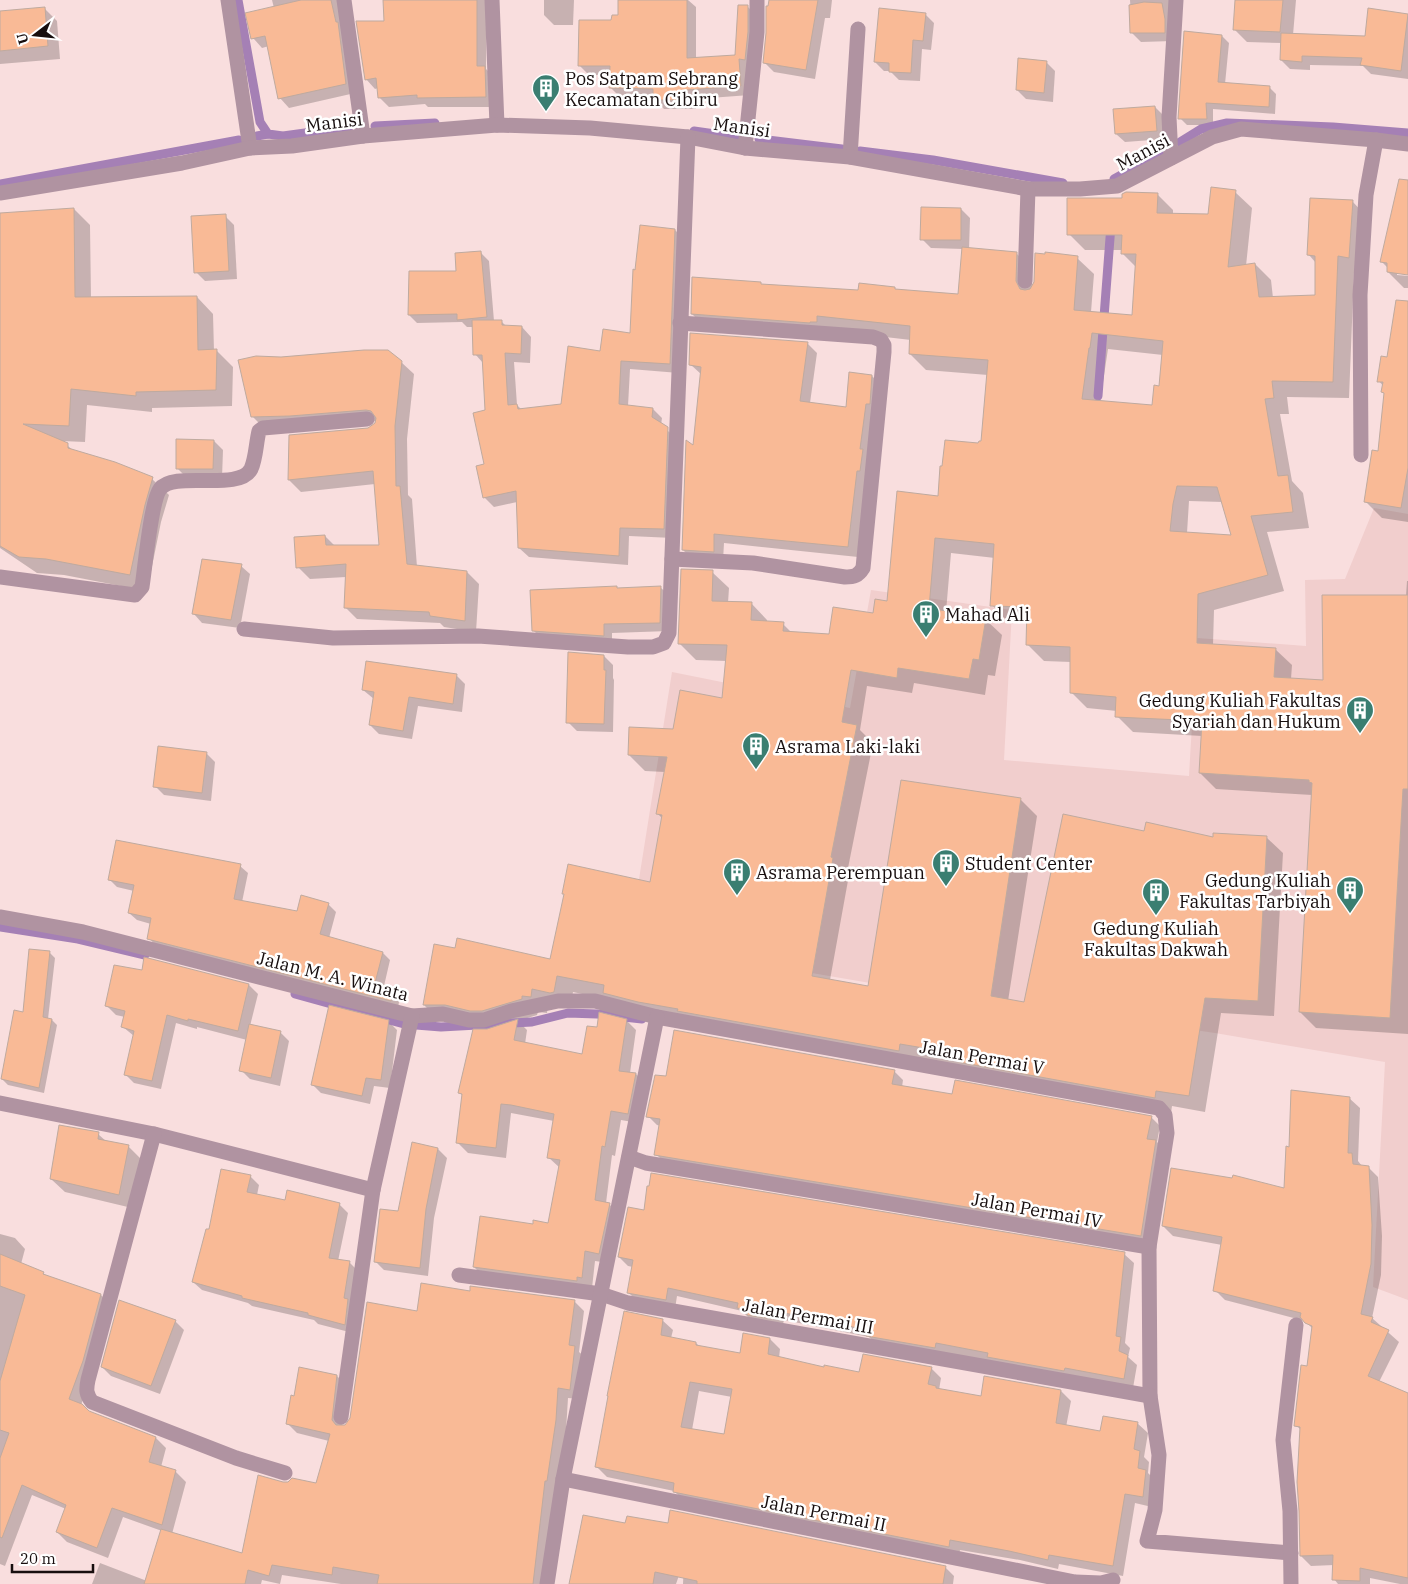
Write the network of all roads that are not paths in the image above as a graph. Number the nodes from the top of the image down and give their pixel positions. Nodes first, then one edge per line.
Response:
1 (228, 0) edge
2 (344, 0) edge
3 (492, 0) edge
4 (757, 0) edge
5 (1176, 0) edge
6 (858, 29) dead end
7 (497, 125) junction
8 (363, 136) junction
9 (688, 137) junction
10 (1376, 140) junction
11 (1408, 144) edge
12 (250, 148) junction
13 (745, 148) junction
14 (850, 157) junction
15 (1171, 158) junction
16 (1028, 189) junction
17 (0, 193) edge
18 (1025, 282) dead end
19 (680, 324) junction
20 (367, 419) dead end
21 (1361, 454) dead end
22 (672, 559) junction
23 (0, 577) edge
24 (244, 629) dead end
25 (0, 917) edge
26 (412, 1016) junction
27 (657, 1017) junction
28 (0, 1103) edge
29 (154, 1134) junction
30 (629, 1157) junction
31 (374, 1190) junction
32 (1149, 1247) junction
33 (459, 1275) dead end
34 (601, 1294) junction
35 (1296, 1326) dead end
36 (1150, 1396) junction
37 (341, 1417) dead end
38 (285, 1473) dead end
39 (563, 1479) junction
40 (1291, 1553) junction
41 (1113, 1580) dead end
42 (1075, 1583) edge
43 (547, 1584) edge
44 (1291, 1584) edge

1 - 12 street
2 - 8 street
3 - 7 street
4 - 13 street
5 - 15 street
6 - 14 street
7 - 8 street, Manisi
7 - 9 street, Manisi
8 - 12 street, Manisi
9 - 13 street, Manisi
9 - 19 street
10 - 11 street, Manisi
10 - 15 street, Manisi
10 - 21 street
12 - 17 street, Manisi
13 - 14 street, Manisi
14 - 16 street, Manisi
15 - 16 street, Manisi
16 - 18 street
19 - 22 street
19 - 22 street
20 - 23 street
22 - 24 street
25 - 26 street, Jalan M. A. Winata
26 - 27 street, Jalan M. A. Winata
26 - 31 street
27 - 30 street
27 - 32 street, Jalan Permai V
28 - 29 street
29 - 31 street
29 - 38 street
30 - 32 street, Jalan Permai IV
30 - 34 street
31 - 37 street
32 - 36 street
33 - 34 street, Jalan Permai III
34 - 36 street, Jalan Permai III
34 - 39 street
35 - 40 street
36 - 40 street
39 - 42 street, Jalan Permai II
39 - 43 street
40 - 44 street
41 - 42 street

